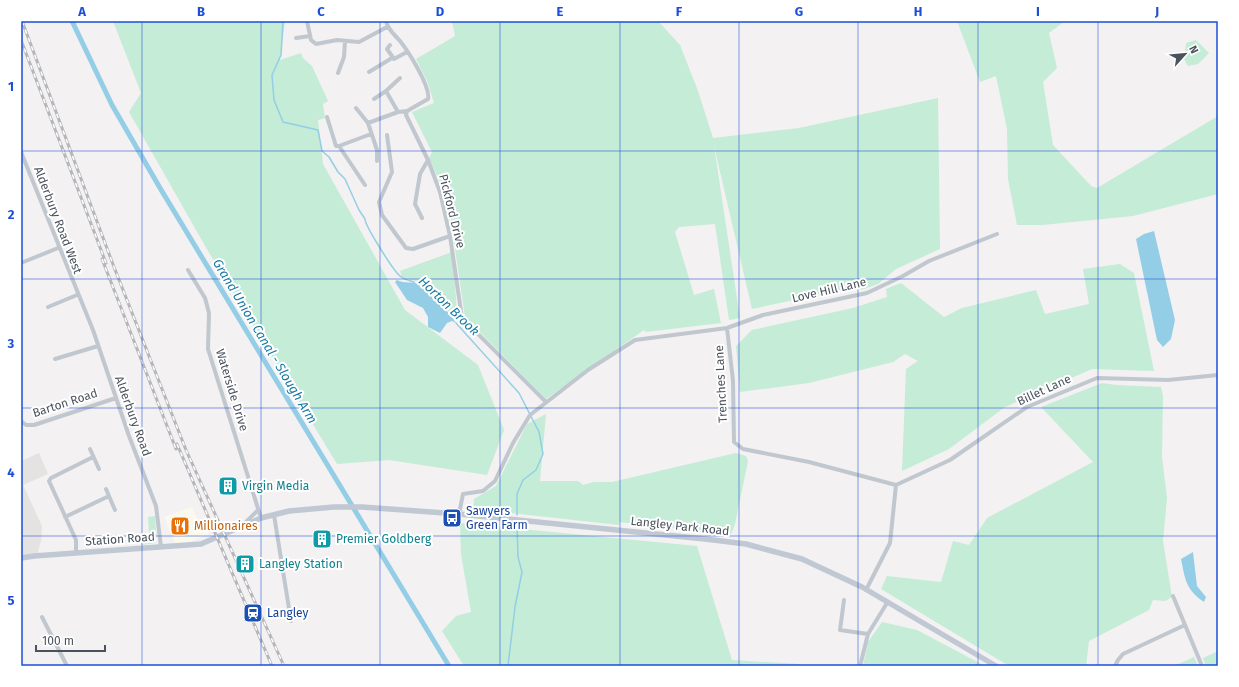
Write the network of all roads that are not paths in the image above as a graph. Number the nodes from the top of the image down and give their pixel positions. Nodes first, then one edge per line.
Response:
1 (307, 21) edge
2 (386, 21) edge
3 (388, 27) junction
4 (310, 36) junction
5 (296, 38) dead end
6 (345, 41) junction
7 (390, 45) dead end
8 (408, 52) junction
9 (392, 58) junction
10 (369, 72) dead end
11 (338, 73) dead end
12 (400, 78) dead end
13 (386, 91) junction
14 (374, 99) dead end
15 (356, 108) dead end
16 (406, 111) junction
17 (398, 112) junction
18 (327, 117) dead end
19 (368, 123) junction
20 (371, 134) junction
21 (388, 135) dead end
22 (339, 146) junction
23 (21, 152) edge
24 (428, 160) junction
25 (377, 161) dead end
26 (365, 184) dead end
27 (422, 218) dead end
28 (997, 234) dead end
29 (450, 236) junction
30 (58, 248) junction
31 (21, 262) edge
32 (188, 270) dead end
33 (77, 295) junction
34 (48, 307) dead end
35 (727, 328) junction
36 (98, 346) junction
37 (55, 359) dead end
38 (1218, 375) edge
39 (116, 398) junction
40 (546, 402) junction
41 (21, 421) edge
42 (90, 449) dead end
43 (93, 457) junction
44 (98, 469) dead end
45 (896, 485) junction
46 (106, 489) dead end
47 (109, 496) junction
48 (334, 507) joint
49 (116, 510) dead end
50 (258, 510) junction
51 (459, 514) junction
52 (274, 515) junction
53 (65, 517) junction
54 (261, 518) junction
55 (243, 525) junction
56 (161, 547) junction
57 (76, 553) junction
58 (21, 558) edge
59 (866, 590) junction
60 (1173, 596) dead end
61 (844, 600) dead end
62 (887, 603) junction
63 (42, 617) dead end
64 (291, 621) dead end
65 (1185, 625) junction
66 (868, 634) junction
67 (67, 666) edge
68 (860, 666) edge
69 (996, 666) edge
70 (1115, 666) edge
71 (1202, 666) edge

1 - 4 street
2 - 3 street
3 - 6 street
3 - 8 street
4 - 5 street
4 - 6 street
6 - 11 street
7 - 9 street
8 - 9 street
8 - 16 street
9 - 10 street
12 - 13 street
13 - 14 street
13 - 17 street
15 - 19 street
16 - 17 street
16 - 24 street, Pickford Drive
17 - 19 street
18 - 22 street
19 - 20 street
20 - 22 street
20 - 25 street
21 - 29 street
22 - 26 street
23 - 30 street, Alderbury Road West
24 - 27 street
24 - 29 street, Pickford Drive
28 - 35 street, Love Hill Lane
29 - 40 street, Pickford Drive
30 - 31 street
30 - 33 street, Alderbury Road West
32 - 50 street, Waterside Drive
33 - 34 street
33 - 36 street, Alderbury Road
35 - 40 street, Trenches Lane
35 - 45 street, Trenches Lane
36 - 37 street
36 - 39 street, Alderbury Road
38 - 45 street, Billet Lane
39 - 41 street, Barton Road
39 - 56 street, Alderbury Road
40 - 51 street, Trenches Lane
42 - 43 street
43 - 44 street
43 - 53 street
45 - 59 street
46 - 47 street
47 - 49 street
47 - 53 street
48 - 51 main road, Langley Park Road
48 - 52 main road, Station Road
50 - 54 street, Waterside Drive
50 - 55 street
51 - 59 main road, Langley Park Road
52 - 54 main road, Station Road
52 - 64 street
53 - 57 street
54 - 55 main road, Station Road
55 - 56 main road, Station Road
56 - 57 main road, Station Road
57 - 58 main road, Station Road
59 - 62 main road, Langley Park Road
60 - 65 street
61 - 66 street
62 - 66 street
62 - 69 main road, Langley Park Road
63 - 67 street
65 - 70 street
65 - 71 street
66 - 68 street

